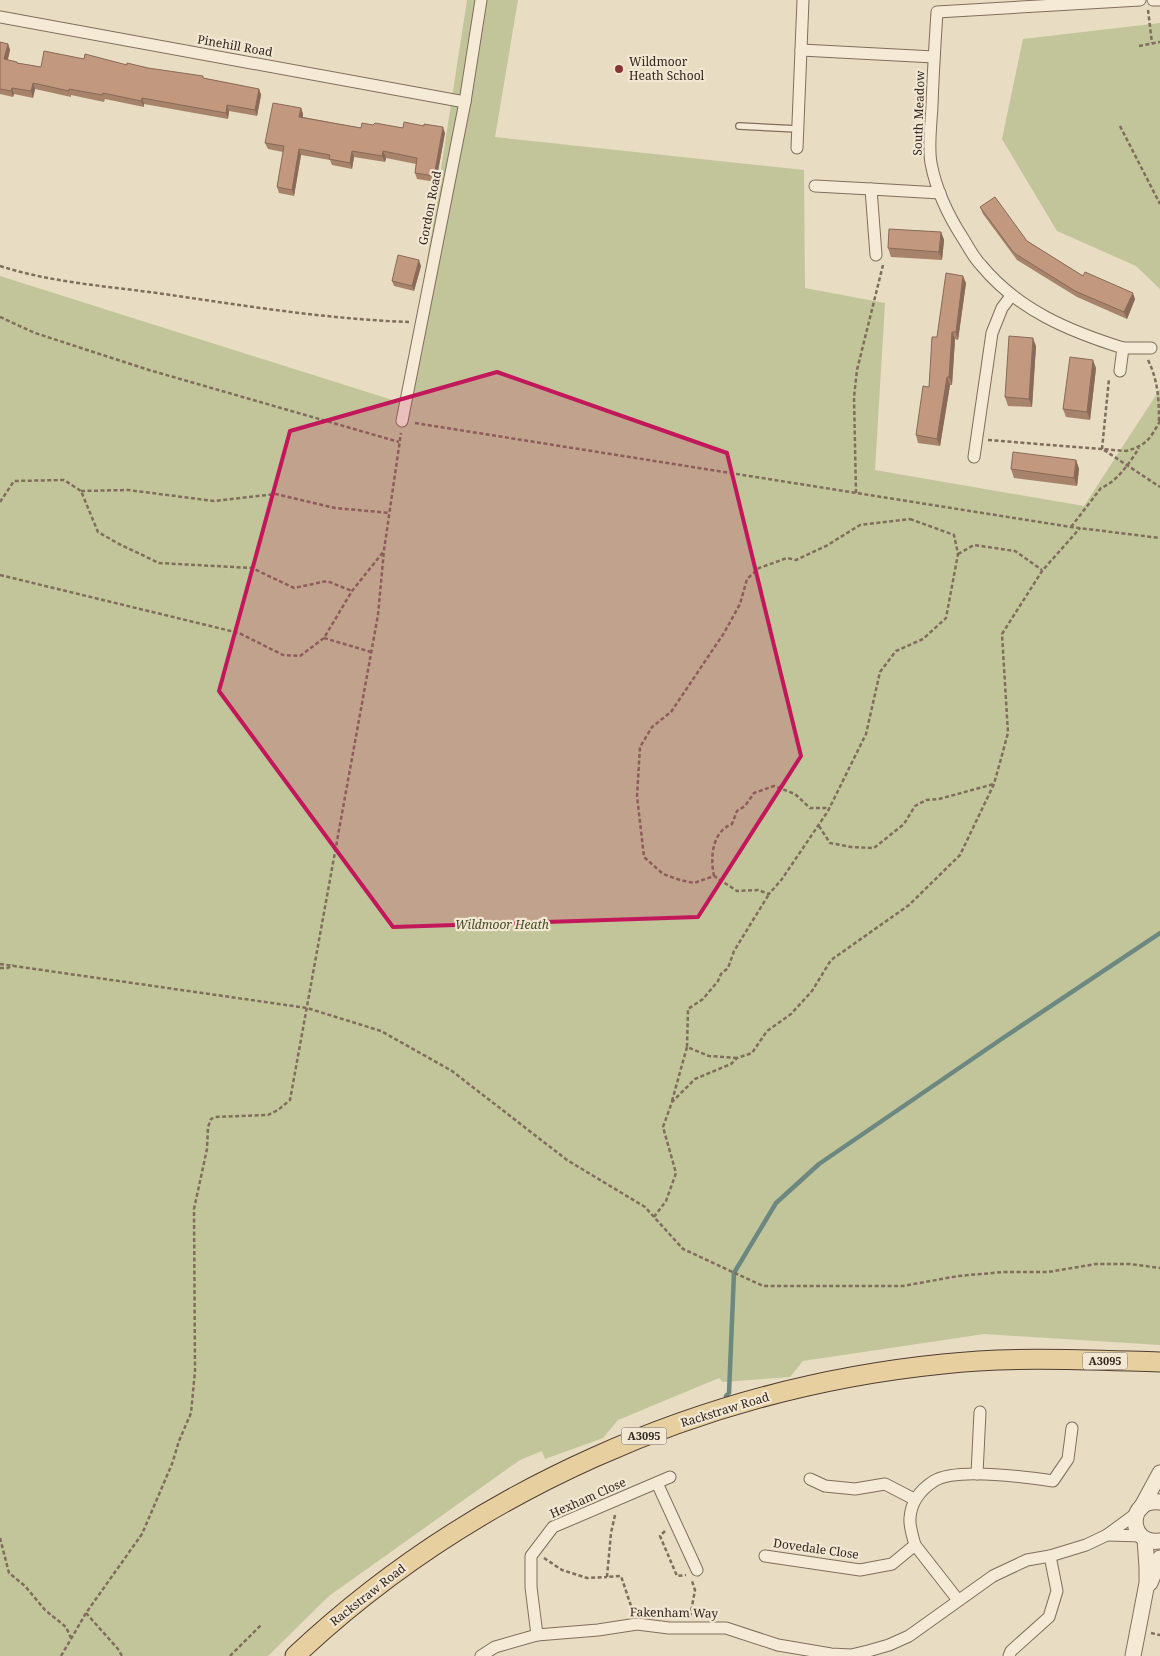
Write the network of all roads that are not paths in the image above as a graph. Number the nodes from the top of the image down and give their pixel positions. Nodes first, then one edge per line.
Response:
1 (481, 0) edge
2 (803, 0) edge
3 (1132, 0) edge
4 (1160, 0) edge
5 (1147, 3) edge
6 (937, 6) edge
7 (0, 17) edge
8 (801, 50) junction
9 (934, 56) junction
10 (465, 102) junction
11 (739, 126) dead end
12 (798, 129) junction
13 (797, 148) dead end
14 (815, 186) dead end
15 (871, 189) junction
16 (940, 193) junction
17 (880, 258) road end
18 (1011, 296) junction
19 (1123, 348) junction
20 (1149, 354) road end
21 (1120, 371) road end
22 (402, 421) road end
23 (974, 457) dead end
24 (1160, 1362) edge
25 (980, 1412) dead end
26 (1072, 1428) dead end
27 (1160, 1473) edge
28 (977, 1474) junction
29 (670, 1477) dead end
30 (810, 1479) dead end
31 (658, 1483) junction
32 (914, 1499) junction
33 (1160, 1502) edge
34 (1139, 1510) junction
35 (1107, 1535) junction
36 (1143, 1538) junction
37 (1160, 1541) edge
38 (916, 1545) junction
39 (765, 1556) dead end
40 (1050, 1556) junction
41 (1160, 1558) edge
42 (697, 1570) dead end
43 (958, 1600) junction
44 (1142, 1604) junction
45 (537, 1634) junction
46 (851, 1655) edge
47 (294, 1656) edge
48 (481, 1656) edge
49 (1009, 1656) edge
50 (1133, 1656) edge

1 - 10 street, Gordon Road
2 - 8 street
3 - 5 street, South Meadow
3 - 6 street, South Meadow
4 - 5 street, South Meadow
6 - 9 street, South Meadow
7 - 10 street, Pinehill Road
8 - 9 street, South Meadow
8 - 12 street
9 - 16 street, South Meadow
10 - 22 street, Gordon Road
11 - 12 lane
12 - 13 street
14 - 15 street
15 - 16 street
15 - 17 street
16 - 18 street, South Meadow
18 - 19 street, South Meadow
18 - 23 street
19 - 20 street, South Meadow
19 - 21 street
24 - 47 main road, Rackstraw Road / A3095
25 - 28 street
26 - 28 street
27 - 34 street
28 - 32 street
29 - 31 street, Hexham Close
30 - 32 street
31 - 42 street
31 - 45 street, Hexham Close
32 - 38 street
33 - 34 street
34 - 35 street, Fakenham Way
34 - 36 street
35 - 36 street, Fakenham Way
35 - 40 street, Fakenham Way
36 - 37 street
36 - 44 street
38 - 39 street, Dovedale Close
38 - 43 street
40 - 43 street, Fakenham Way
40 - 49 street
41 - 44 street
43 - 46 street, Fakenham Way
44 - 50 street
45 - 46 street, Fakenham Way
45 - 48 street, Fakenham Way

